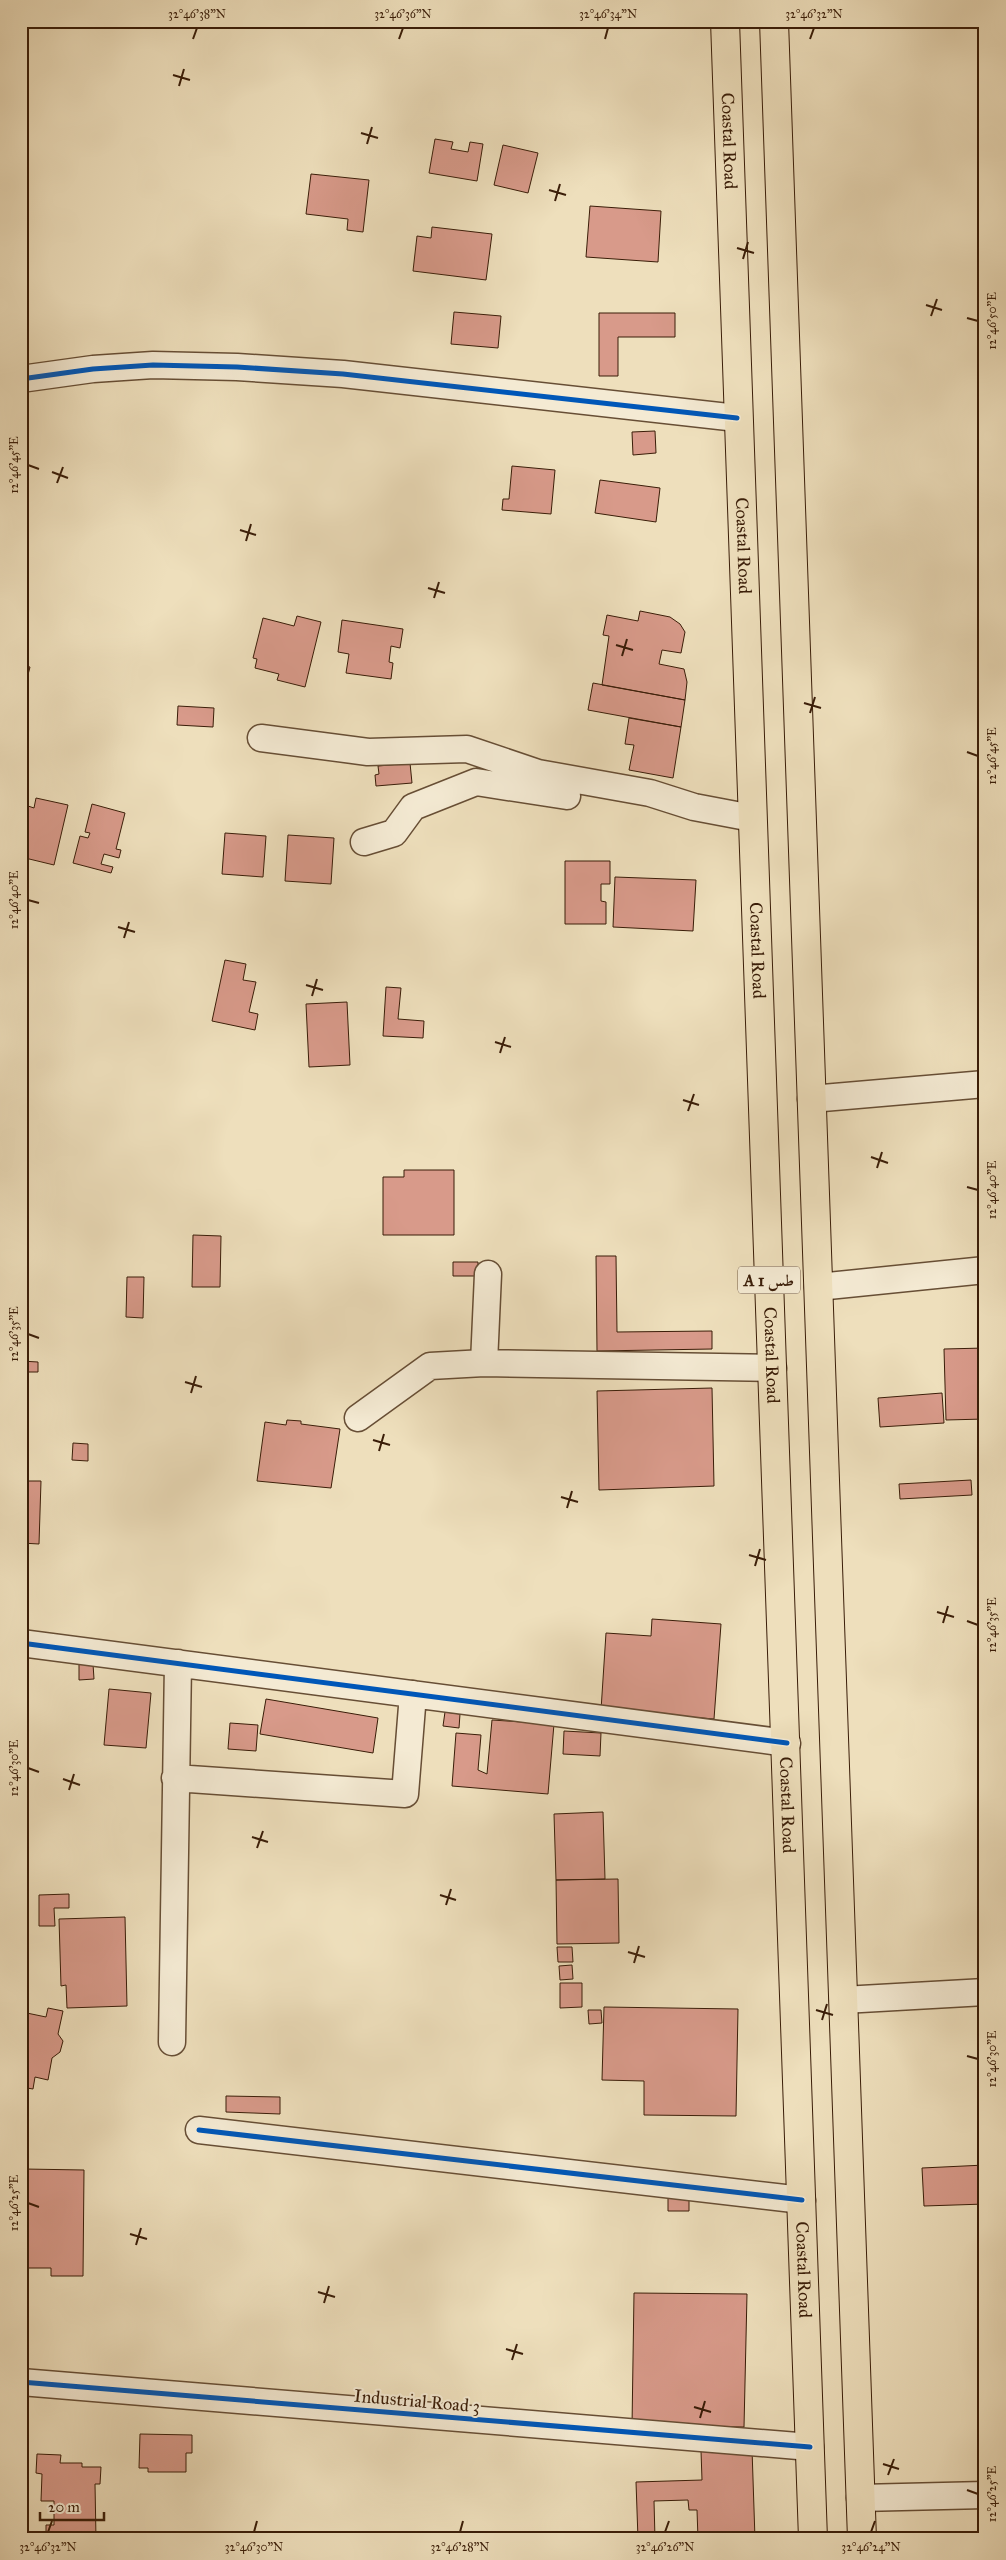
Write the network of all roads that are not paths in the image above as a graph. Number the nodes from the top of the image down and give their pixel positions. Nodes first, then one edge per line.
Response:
1 (725, 21) edge
2 (774, 21) edge
3 (21, 379) edge
4 (737, 418) junction
5 (261, 738) dead end
6 (694, 807) junction
7 (752, 818) junction
8 (364, 842) dead end
9 (985, 1084) edge
10 (811, 1099) junction
11 (985, 1270) edge
12 (488, 1274) dead end
13 (818, 1287) junction
14 (484, 1363) junction
15 (772, 1368) junction
16 (358, 1418) dead end
17 (21, 1643) edge
18 (178, 1663) junction
19 (413, 1694) junction
20 (787, 1743) junction
21 (175, 1778) junction
22 (985, 1992) edge
23 (843, 2000) junction
24 (172, 2042) dead end
25 (199, 2130) dead end
26 (802, 2200) junction
27 (21, 2382) edge
28 (810, 2447) junction
29 (985, 2495) edge
30 (860, 2498) junction
31 (813, 2539) edge
32 (862, 2539) edge

1 - 4 highway, Coastal Road / A 1 طس
2 - 10 highway, A 1 طس
3 - 4 street
4 - 7 highway, Coastal Road / A 1 طس
5 - 6 street
6 - 7 street
6 - 8 street
7 - 15 highway, Coastal Road / A 1 طس
9 - 10 street
10 - 13 highway, A 1 طس
11 - 13 street
12 - 14 street
13 - 23 highway, A 1 طس
14 - 15 street
14 - 16 street
15 - 20 highway, Coastal Road / A 1 طس
17 - 18 street
18 - 19 street
18 - 21 street
19 - 20 street
19 - 21 street
20 - 26 highway, Coastal Road / A 1 طس
21 - 24 street
22 - 23 street
23 - 30 highway, A 1 طس
25 - 26 street
26 - 28 highway, Coastal Road / A 1 طس
27 - 28 street, Industrial Road 3
28 - 31 highway, Coastal Road / A 1 طس
29 - 30 street
30 - 32 highway, A 1 طس

